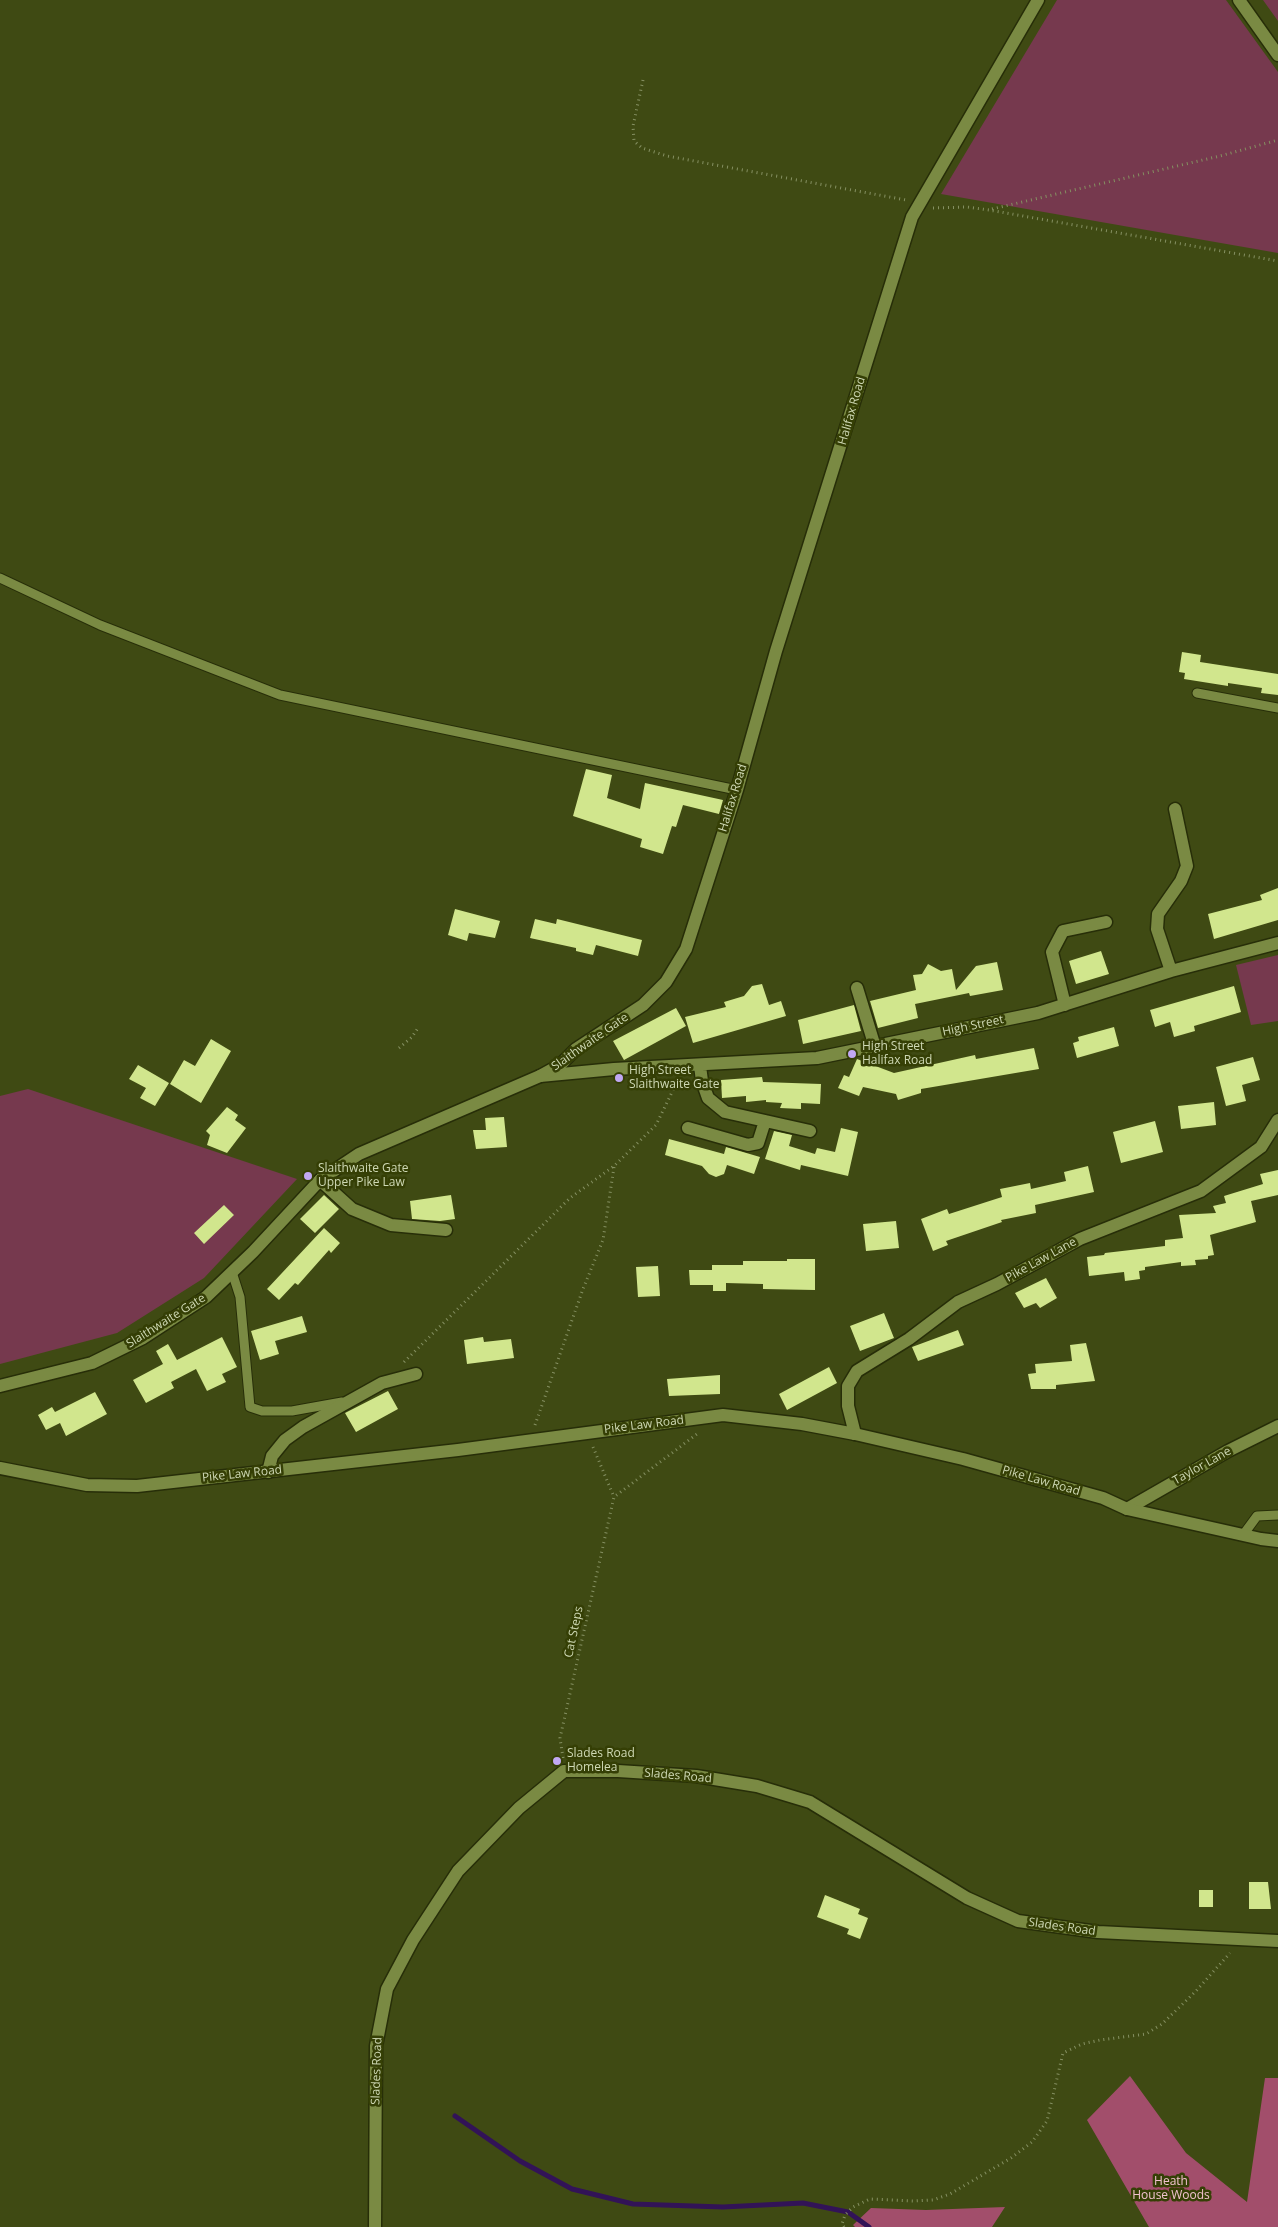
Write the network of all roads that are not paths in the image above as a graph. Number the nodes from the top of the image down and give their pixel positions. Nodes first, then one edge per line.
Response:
1 (1038, 0) edge
2 (1239, 0) edge
3 (1278, 55) edge
4 (0, 578) edge
5 (1197, 693) dead end
6 (1278, 708) edge
7 (737, 790) junction
8 (1175, 808) dead end
9 (718, 845) joint
10 (1106, 922) dead end
11 (1278, 943) edge
12 (1171, 971) junction
13 (857, 988) dead end
14 (1065, 1005) junction
15 (875, 1047) junction
16 (700, 1066) junction
17 (540, 1076) junction
18 (1278, 1120) edge
19 (765, 1121) junction
20 (688, 1128) dead end
21 (810, 1131) dead end
22 (320, 1180) junction
23 (446, 1230) dead end
24 (232, 1272) junction
25 (416, 1374) dead end
26 (0, 1386) edge
27 (347, 1401) junction
28 (1278, 1426) edge
29 (855, 1434) junction
30 (0, 1468) edge
31 (268, 1472) junction
32 (1127, 1509) junction
33 (1278, 1515) edge
34 (1243, 1535) junction
35 (1278, 1541) edge
36 (1278, 1941) edge
37 (375, 2227) edge

1 - 7 street, Halifax Road
2 - 3 street
4 - 7 lane
5 - 6 lane
7 - 9 street, Halifax Road
8 - 12 street
9 - 17 street, Slaithwaite Gate
10 - 14 street
11 - 12 street, High Street
12 - 14 street, High Street
13 - 15 street
14 - 15 street, High Street
15 - 16 street, High Street
16 - 17 street, High Street
16 - 19 street
17 - 22 street, Slaithwaite Gate
18 - 29 street, Pike Law Lane
19 - 20 street
19 - 21 street
22 - 23 street
22 - 24 street, Slaithwaite Gate
24 - 26 street, Slaithwaite Gate
24 - 27 lane
25 - 27 street
27 - 31 street
28 - 32 street, Taylor Lane
29 - 31 street, Pike Law Road
29 - 32 street, Pike Law Road
30 - 31 street, Pike Law Road
32 - 34 street, Pike Law Road
33 - 34 lane
34 - 35 street, Pike Law Road
36 - 37 street, Slades Road

